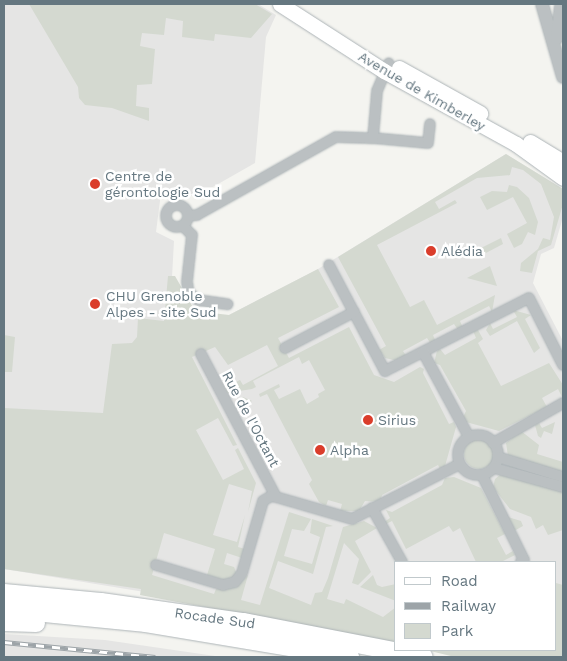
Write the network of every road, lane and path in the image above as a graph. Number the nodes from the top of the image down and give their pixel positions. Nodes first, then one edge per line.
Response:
1 (280, 4) edge
2 (296, 4) edge
3 (542, 4) edge
4 (552, 4) edge
5 (561, 4) edge
6 (563, 11) edge
7 (558, 50) junction
8 (386, 67) junction
9 (563, 77) edge
10 (430, 124) dead end
11 (373, 138) junction
12 (552, 157) edge
13 (563, 162) edge
14 (563, 174) edge
15 (563, 178) edge
16 (188, 216) junction
17 (183, 226) junction
18 (330, 266) dead end
19 (228, 304) dead end
20 (354, 312) junction
21 (285, 348) dead end
22 (423, 352) junction
23 (201, 354) dead end
24 (563, 365) edge
25 (563, 403) edge
26 (468, 437) junction
27 (494, 443) junction
28 (498, 457) junction
29 (460, 464) junction
30 (494, 468) junction
31 (482, 475) junction
32 (563, 478) edge
33 (563, 487) edge
34 (276, 497) junction
35 (372, 508) junction
36 (401, 561) edge
37 (522, 561) edge
38 (156, 565) dead end
39 (4, 581) edge
40 (4, 593) edge
41 (101, 602) junction
42 (4, 609) edge
43 (4, 622) edge
44 (274, 642) junction
45 (350, 657) edge
46 (424, 657) edge

1 - 8 main road, Avenue de Kimberley
2 - 8 main road, Avenue de Kimberley
3 - 7 street
4 - 5 street
5 - 6 street
5 - 7 street
7 - 9 street
8 - 11 street
8 - 12 main road, Avenue de Kimberley
10 - 11 street
11 - 16 street
12 - 13 main road, Avenue de Kimberley
12 - 14 street
12 - 15 main road, Avenue de Kimberley
16 - 17 street
16 - 17 street
17 - 19 street
18 - 20 street
20 - 21 street
20 - 22 street
22 - 24 street
22 - 26 street
23 - 34 street, Rue de l'Octant
25 - 27 street
26 - 27 street
26 - 29 street
27 - 28 street
28 - 30 street
28 - 32 street
29 - 31 street
29 - 35 street
30 - 31 street
30 - 33 street
31 - 37 street
34 - 35 street
34 - 38 street
35 - 36 street
39 - 41 highway
40 - 41 highway, Rocade Sud
41 - 46 highway, Rocade Sud
42 - 44 highway, Rocade Sud
43 - 44 highway
44 - 45 highway, Rocade Sud

